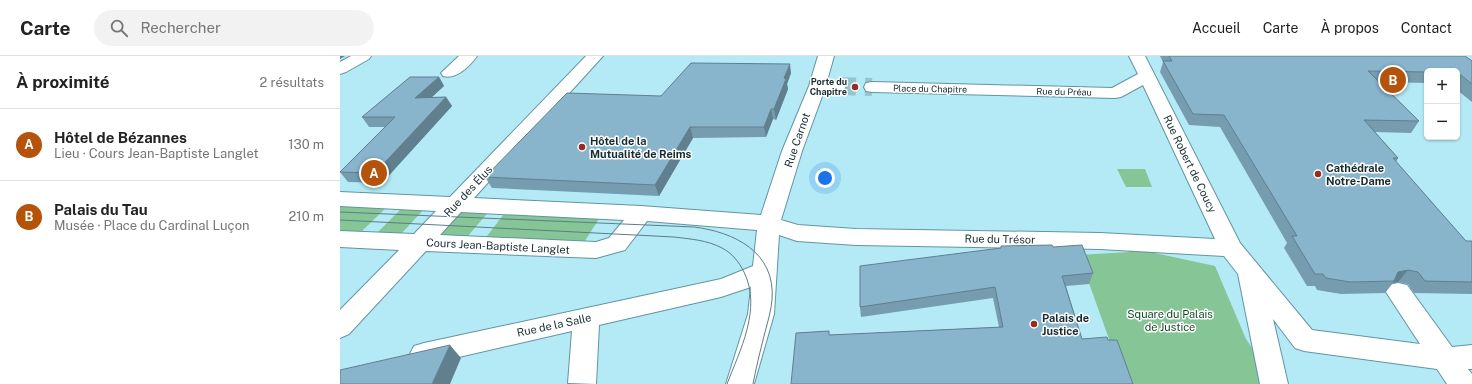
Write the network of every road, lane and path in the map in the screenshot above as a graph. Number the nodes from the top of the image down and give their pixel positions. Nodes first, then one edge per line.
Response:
1 (363, 56) edge
2 (469, 56) edge
3 (595, 56) edge
4 (826, 56) edge
5 (1137, 56) edge
6 (340, 69) edge
7 (449, 73) dead end
8 (1147, 76) junction
9 (817, 86) junction
10 (838, 86) tunnel mouth
11 (878, 87) tunnel mouth
12 (977, 90) joint
13 (340, 199) edge
14 (455, 205) junction
15 (641, 213) junction
16 (769, 224) junction
17 (340, 239) edge
18 (420, 242) junction
19 (1232, 248) junction
20 (1249, 269) junction
21 (766, 270) junction
22 (1398, 292) dead end
23 (586, 319) junction
24 (340, 326) edge
25 (1472, 357) edge
26 (402, 359) edge
27 (1445, 359) junction
28 (582, 383) edge
29 (740, 384) edge
30 (1274, 384) edge
31 (1463, 384) edge

1 - 6 street
2 - 7 street
3 - 14 street, Rue des Élus
4 - 9 street, Rue Carnot
5 - 8 street, Rue Robert de Coucy
8 - 12 street, Rue du Préau
8 - 19 street, Rue Robert de Coucy
9 - 10 street
9 - 16 street, Rue Carnot
11 - 12 street, Place du Chapitre
13 - 14 street
14 - 15 street
14 - 18 street, Rue des Élus
15 - 16 street
15 - 18 street, Cours Jean-Baptiste Langlet
16 - 19 street, Rue du Trésor
16 - 21 street, Rue Carnot
17 - 18 street, Cours Jean-Baptiste Langlet
18 - 24 street, Rue des Élus
19 - 20 street, Rue Robert de Coucy
20 - 27 street, Rue Robert de Coucy
20 - 30 street
21 - 23 street, Rue de la Salle
21 - 29 street, Rue Carnot
22 - 27 street
23 - 26 street, Rue de la Salle
23 - 28 street
25 - 27 street, Rue Robert de Coucy
27 - 31 street

